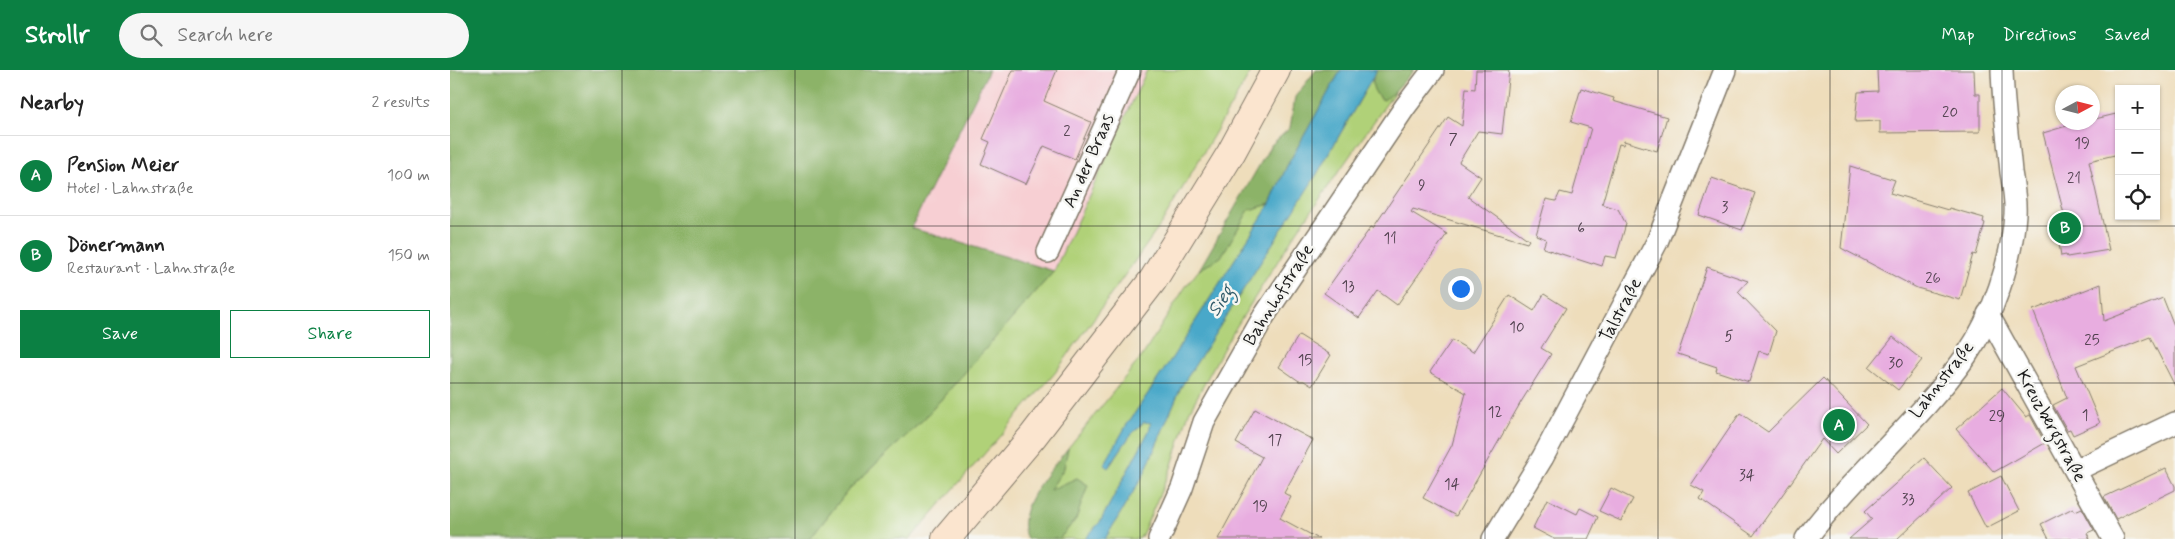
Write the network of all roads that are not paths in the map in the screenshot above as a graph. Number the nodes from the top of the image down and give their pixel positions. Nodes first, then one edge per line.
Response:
1 (1130, 70) edge
2 (1276, 70) edge
3 (1433, 70) edge
4 (1725, 70) edge
5 (2002, 70) edge
6 (1048, 252) dead end
7 (1988, 314) junction
8 (2175, 423) edge
9 (2076, 470) junction
10 (946, 539) edge
11 (1160, 539) edge
12 (1493, 539) edge
13 (1806, 539) edge
14 (2113, 539) edge

1 - 6 street, An der Braas
2 - 10 main road
3 - 11 street, Bahnhofstraße
4 - 12 street, Talstraße
5 - 7 street, Lahnstraße
7 - 9 street, Kreuzbergstraße
7 - 13 street, Lahnstraße
8 - 9 street
9 - 14 street, Kreuzbergstraße

